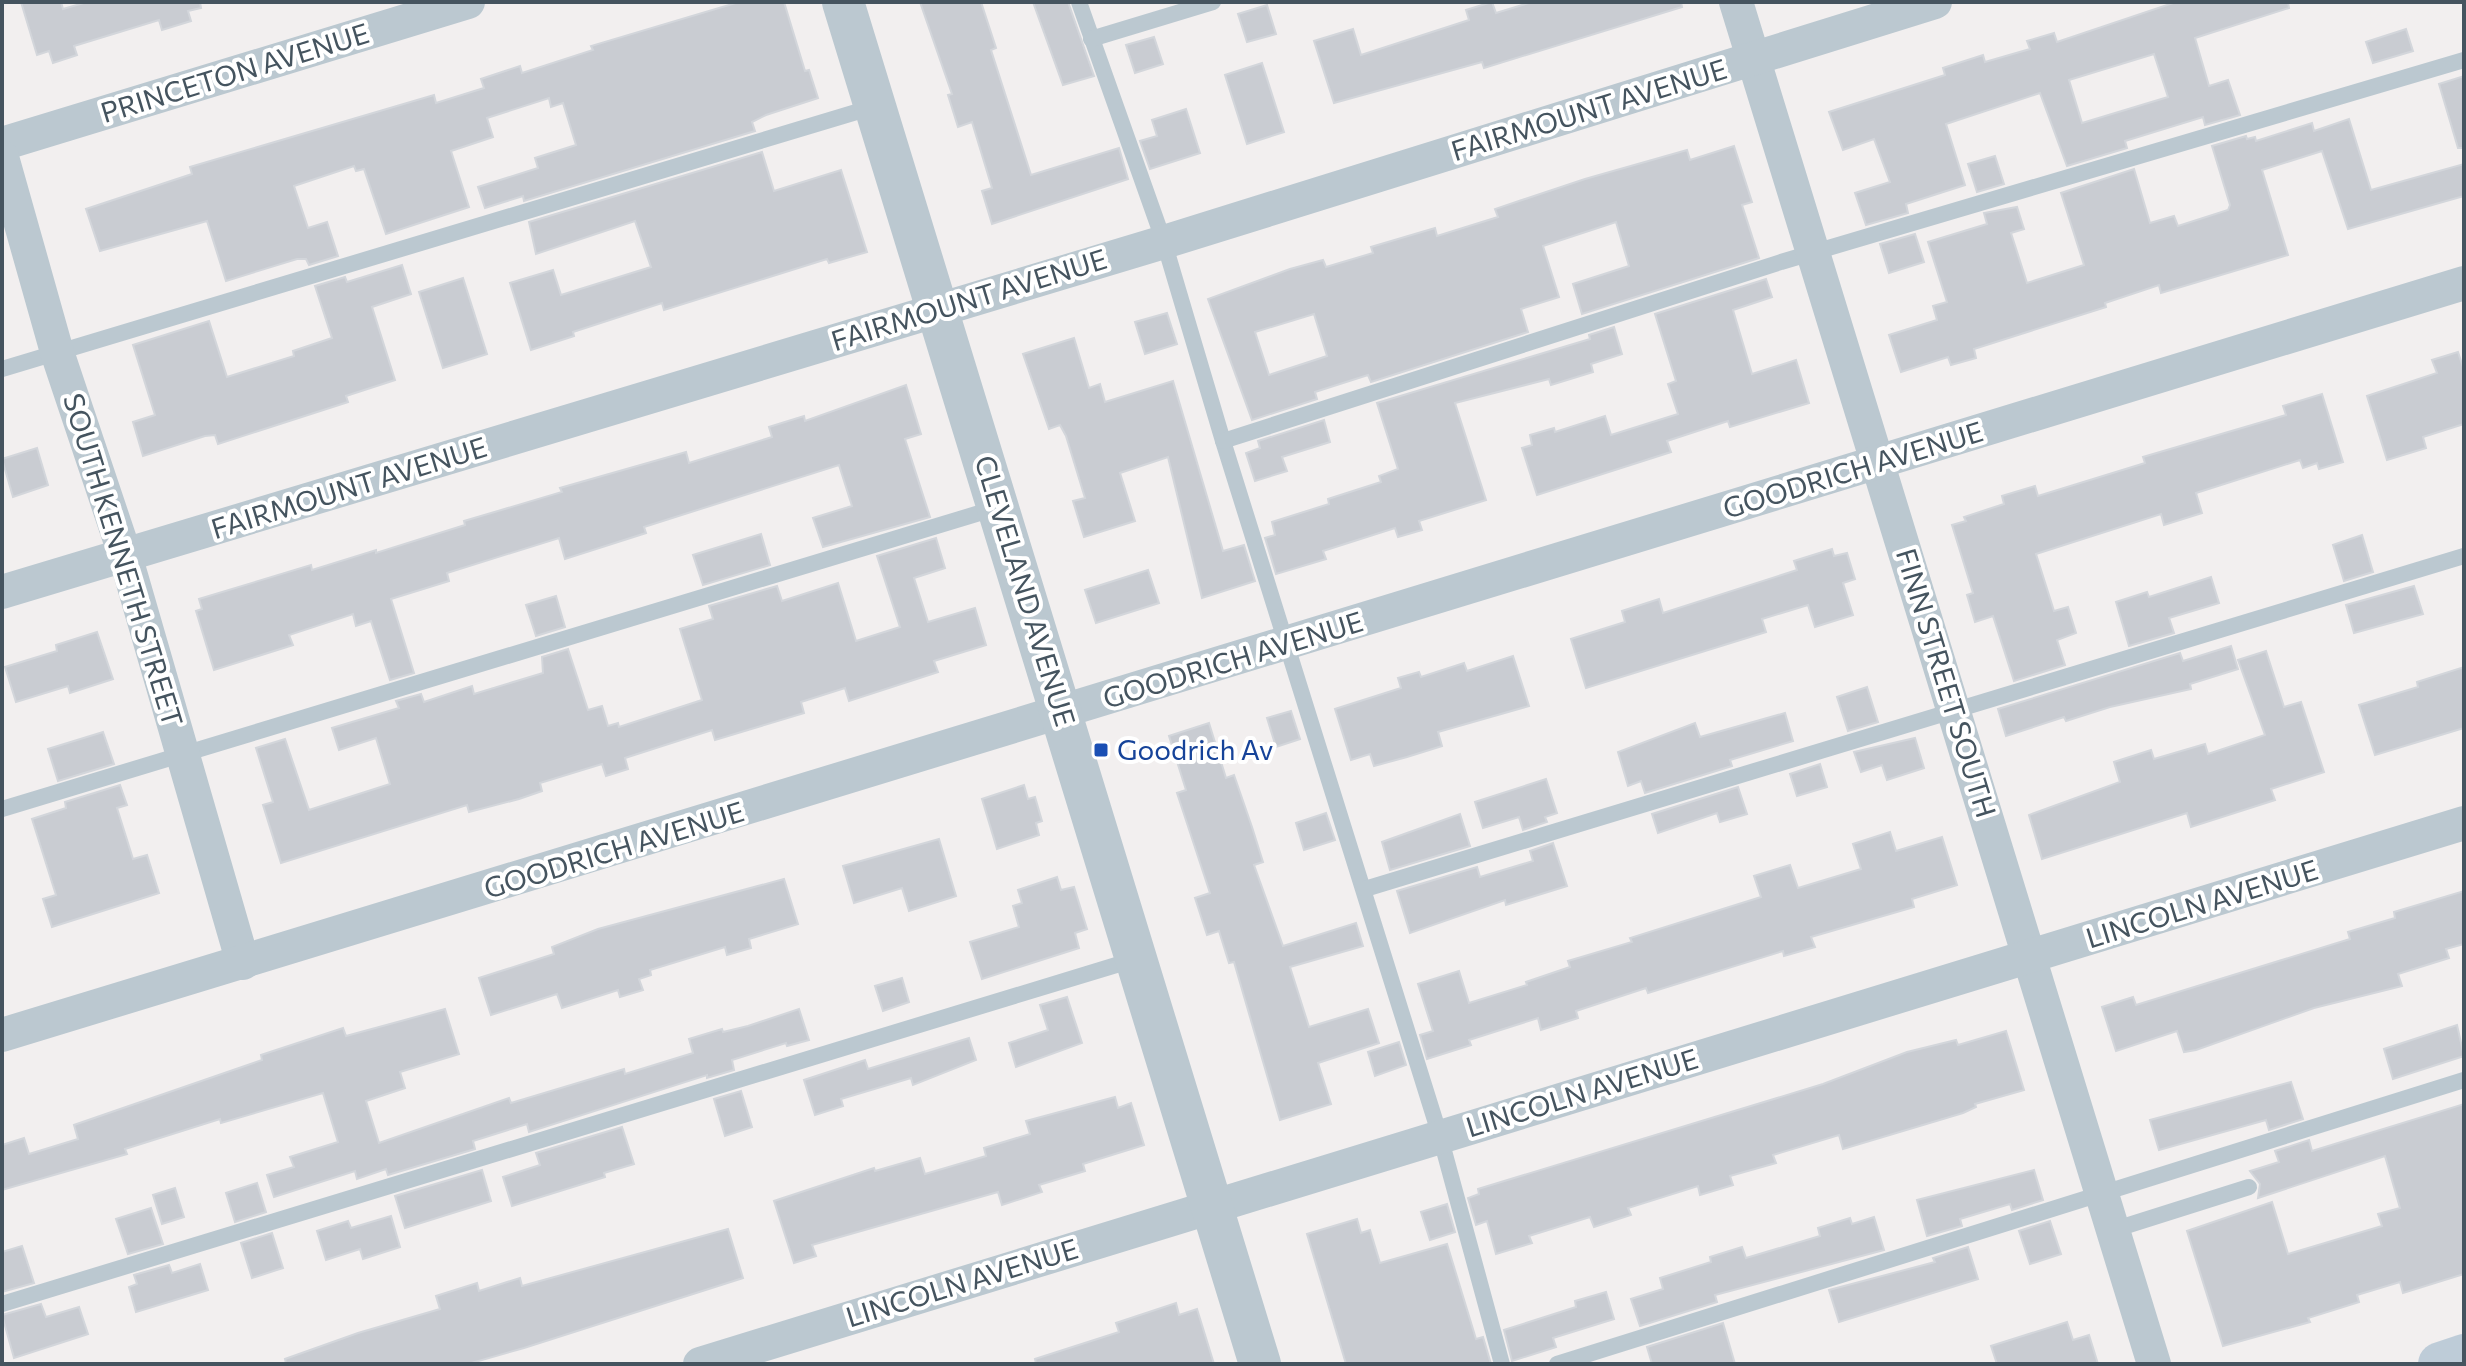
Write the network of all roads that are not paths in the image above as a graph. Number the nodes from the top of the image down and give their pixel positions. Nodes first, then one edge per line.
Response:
1 (468, 2) edge
2 (843, 2) edge
3 (1079, 2) edge
4 (1213, 2) edge
5 (1736, 2) edge
6 (1935, 2) edge
7 (1091, 39) junction
8 (1755, 58) junction
9 (2464, 60) edge
10 (875, 107) junction
11 (2, 144) edge
12 (2, 157) edge
13 (1164, 242) junction
14 (1811, 253) junction
15 (2464, 283) edge
16 (938, 309) junction
17 (57, 352) junction
18 (2, 369) edge
19 (1223, 441) junction
20 (1879, 462) junction
21 (998, 507) junction
22 (125, 555) junction
23 (2464, 556) edge
24 (2, 592) edge
25 (1287, 644) junction
26 (1062, 712) junction
27 (1953, 712) junction
28 (183, 755) junction
29 (2, 809) edge
30 (2464, 823) edge
31 (1365, 889) junction
32 (2030, 957) junction
33 (1138, 959) junction
34 (243, 963) junction
35 (2, 1035) edge
36 (2464, 1080) edge
37 (1440, 1136) junction
38 (2249, 1187) dead end
39 (2102, 1196) junction
40 (1213, 1206) junction
41 (2113, 1230) junction
42 (2, 1304) edge
43 (2464, 1356) edge
44 (700, 1364) edge
45 (1260, 1364) edge
46 (1502, 1364) edge
47 (1557, 1364) edge
48 (2154, 1364) edge
49 (2440, 1364) edge

1 - 11 street, PRINCETON AVENUE
2 - 10 street, CLEVELAND AVENUE
3 - 7 lane
4 - 7 lane
5 - 8 street, FINN STREET SOUTH
6 - 8 street, FAIRMOUNT AVENUE
7 - 13 lane
8 - 13 street, FAIRMOUNT AVENUE
8 - 14 street, FINN STREET SOUTH
9 - 14 lane
10 - 16 street, CLEVELAND AVENUE
10 - 17 lane
12 - 17 street, SOUTH KENNETH STREET
13 - 16 street, FAIRMOUNT AVENUE
13 - 19 lane
14 - 19 lane
14 - 20 street, FINN STREET SOUTH
15 - 20 street, GOODRICH AVENUE
16 - 21 street, CLEVELAND AVENUE
16 - 22 street, FAIRMOUNT AVENUE
17 - 18 lane
17 - 22 street, SOUTH KENNETH STREET
19 - 25 lane
20 - 25 street, GOODRICH AVENUE
20 - 27 street, FINN STREET SOUTH
21 - 26 street, CLEVELAND AVENUE
21 - 28 lane
22 - 24 street, FAIRMOUNT AVENUE
22 - 28 street, SOUTH KENNETH STREET
23 - 27 lane
25 - 26 street, GOODRICH AVENUE
25 - 31 lane
26 - 33 street, CLEVELAND AVENUE
26 - 34 street, GOODRICH AVENUE
27 - 31 lane
27 - 32 street, FINN STREET SOUTH
28 - 29 lane
28 - 34 street, SOUTH KENNETH STREET
30 - 32 street, LINCOLN AVENUE
31 - 37 lane
32 - 37 street, LINCOLN AVENUE
32 - 39 street, FINN STREET SOUTH
33 - 40 street, CLEVELAND AVENUE
33 - 42 lane
34 - 35 street, GOODRICH AVENUE
36 - 39 lane
37 - 40 street, LINCOLN AVENUE
37 - 46 lane
38 - 41 lane
39 - 41 street, FINN STREET SOUTH
39 - 47 lane
40 - 44 street, LINCOLN AVENUE
40 - 45 street, CLEVELAND AVENUE
41 - 48 street, FINN STREET SOUTH
43 - 49 main road

